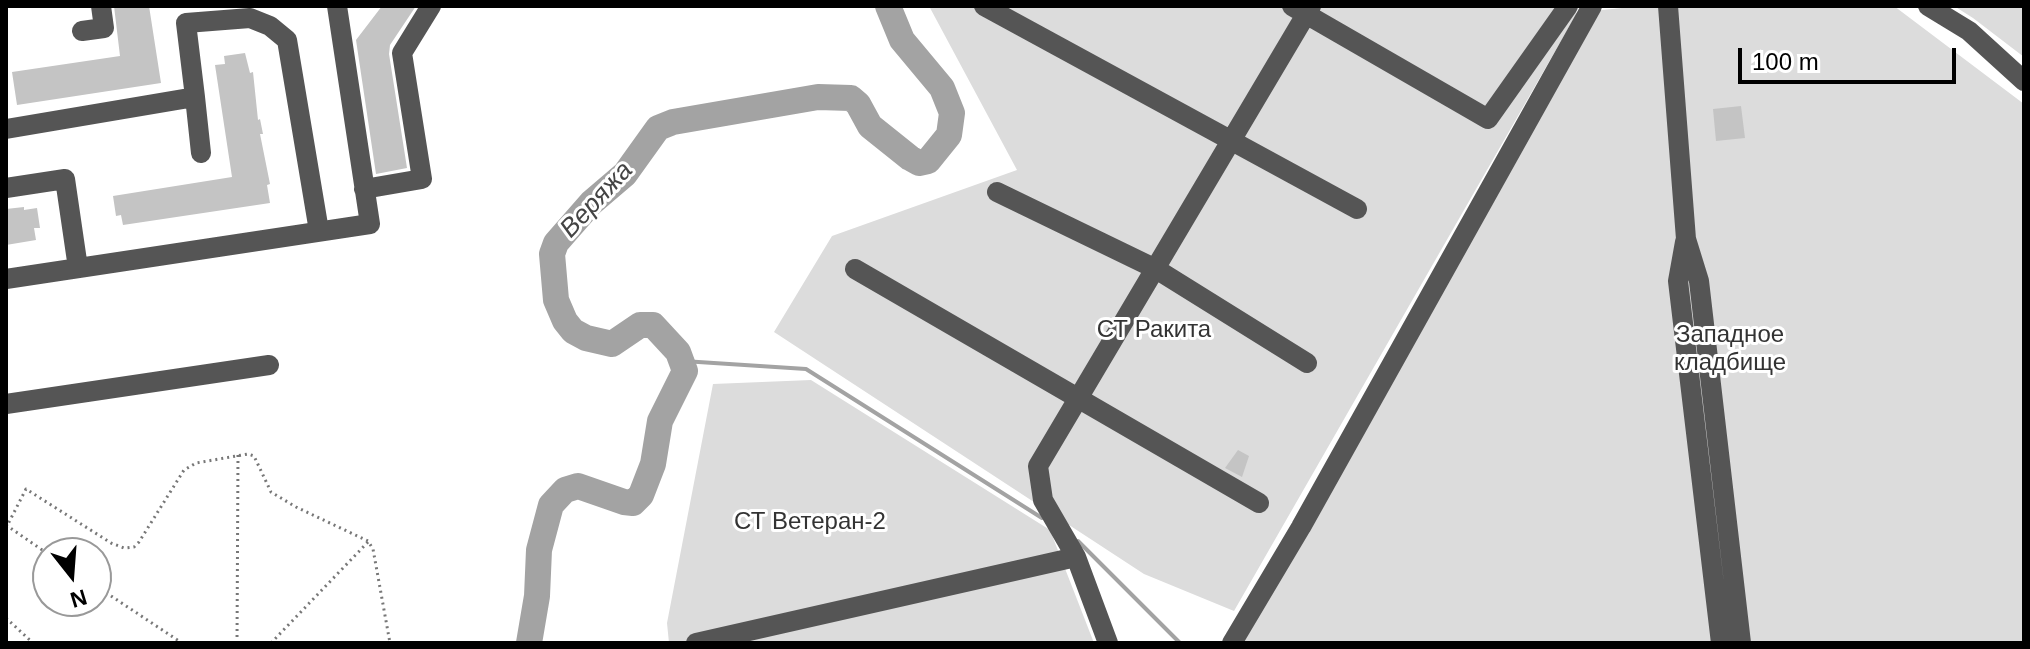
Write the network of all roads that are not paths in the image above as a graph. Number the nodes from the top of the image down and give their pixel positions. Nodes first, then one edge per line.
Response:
1 (101, 6) edge
2 (337, 6) edge
3 (352, 6) edge
4 (431, 6) edge
5 (984, 6) edge
6 (1568, 6) edge
7 (1592, 6) edge
8 (1668, 6) edge
9 (1928, 6) edge
10 (1303, 9) edge
11 (339, 28) junction
12 (82, 31) dead end
13 (2024, 81) edge
14 (195, 97) junction
15 (6, 129) edge
16 (1231, 141) junction
17 (201, 153) dead end
18 (6, 188) edge
19 (364, 189) junction
20 (997, 192) dead end
21 (1357, 209) dead end
22 (319, 231) junction
23 (1686, 239) junction
24 (78, 268) junction
25 (855, 269) dead end
26 (1156, 269) junction
27 (6, 279) edge
28 (1307, 363) dead end
29 (269, 365) dead end
30 (1079, 397) junction
31 (6, 404) edge
32 (1259, 503) dead end
33 (1076, 557) junction
34 (696, 643) edge
35 (1108, 643) edge
36 (1232, 643) edge
37 (1721, 643) edge
38 (1741, 643) edge

1 - 12 street
2 - 11 street
3 - 11 street
4 - 19 street
5 - 16 street
6 - 10 street
7 - 36 street
8 - 23 street
9 - 13 street
10 - 16 street
11 - 19 street
14 - 15 street
14 - 17 street
14 - 22 street
16 - 21 street
16 - 26 street
18 - 24 street
19 - 22 street
20 - 26 street
22 - 24 street
23 - 37 street
23 - 38 street
24 - 27 street
25 - 30 street
26 - 28 street
26 - 30 street
29 - 31 street
30 - 32 street
30 - 33 street
33 - 34 street
33 - 35 street

